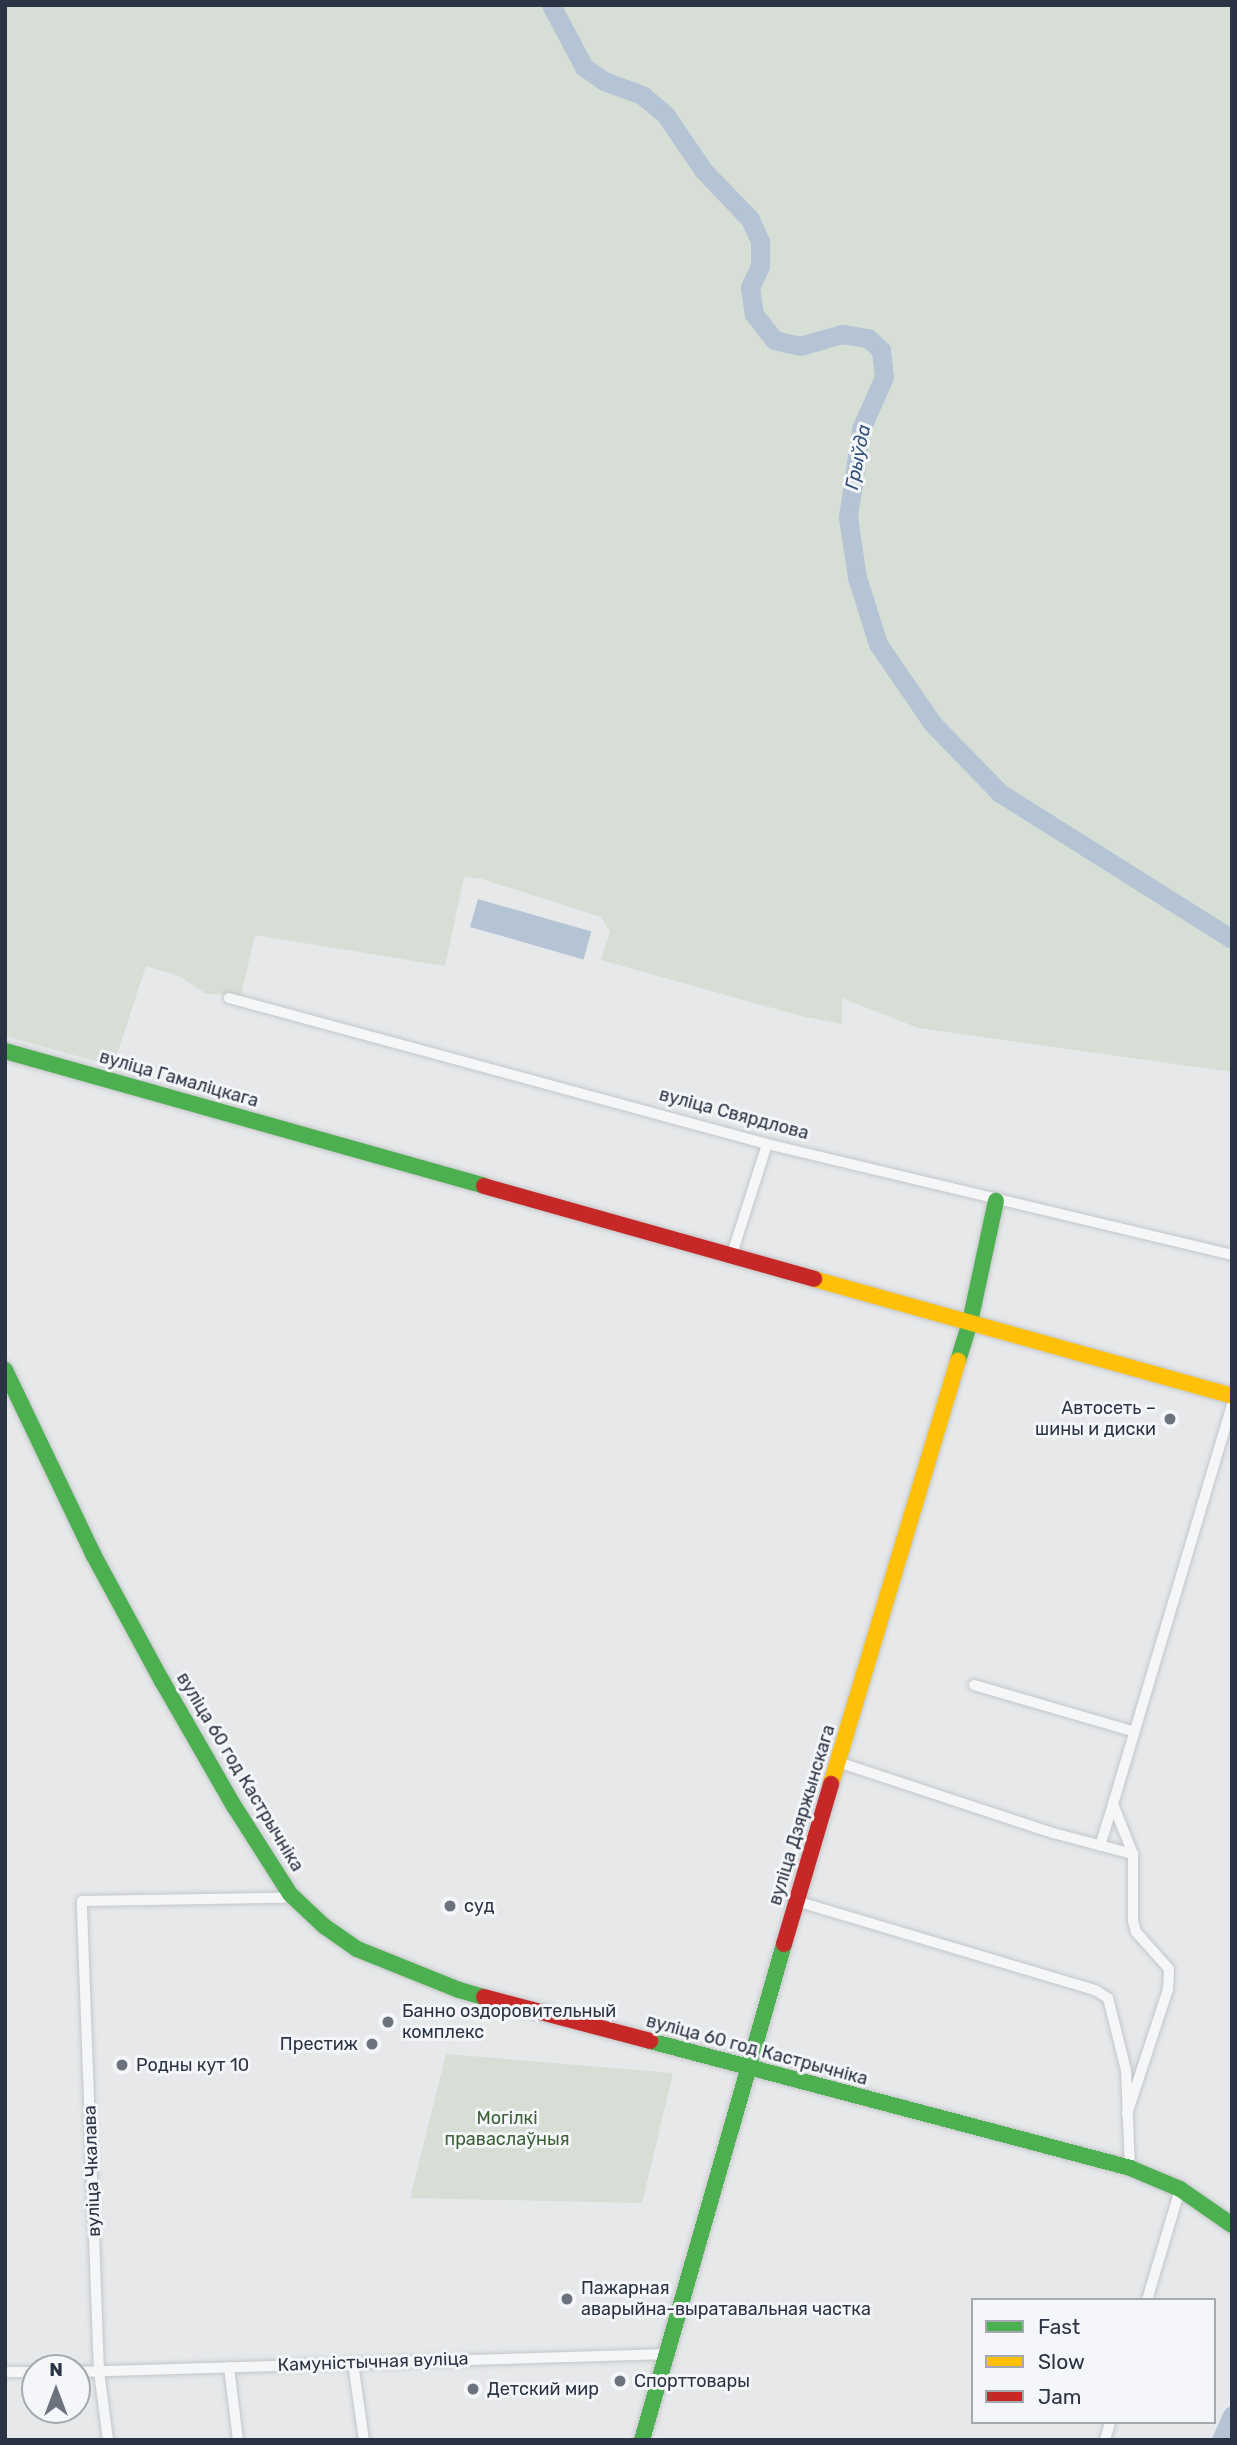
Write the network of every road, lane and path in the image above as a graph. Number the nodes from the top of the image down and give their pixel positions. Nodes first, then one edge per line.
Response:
1 (229, 998) dead end
2 (5, 1051) edge
3 (767, 1144) junction
4 (996, 1201) junction
5 (732, 1254) junction
6 (1232, 1255) edge
7 (970, 1322) junction
8 (5, 1370) edge
9 (1232, 1396) edge
10 (1232, 1405) edge
11 (974, 1685) dead end
12 (1132, 1731) junction
13 (838, 1762) junction
14 (1113, 1804) junction
15 (1100, 1846) junction
16 (1133, 1854) junction
17 (290, 1894) junction
18 (796, 1901) junction
19 (747, 2068) junction
20 (1128, 2114) junction
21 (1130, 2168) junction
22 (1180, 2189) junction
23 (1232, 2225) edge
24 (1148, 2298) edge
25 (669, 2354) junction
26 (354, 2362) junction
27 (229, 2367) junction
28 (91, 2372) edge
29 (99, 2372) junction
30 (108, 2440) edge
31 (238, 2440) edge
32 (364, 2440) edge
33 (642, 2440) edge

1 - 3 street, вуліца Свярдлова
2 - 5 street, вуліца Гамаліцкага
3 - 4 street, вуліца Свярдлова
3 - 5 street
4 - 6 street, вуліца Свярдлова
4 - 7 street, вуліца Дзяржынскага
5 - 7 street
7 - 9 street
7 - 13 street, вуліца Дзяржынскага
8 - 17 street, вуліца 60 год Кастрычніка
10 - 12 street
11 - 12 street
12 - 14 street
13 - 15 street
13 - 18 street, вуліца Дзяржынскага
14 - 15 street
14 - 16 street
15 - 16 street
16 - 20 street
17 - 19 street, вуліца 60 год Кастрычніка
17 - 29 street, вуліца Чкалава
18 - 19 street, вуліца Дзяржынскага
18 - 20 street
19 - 21 street, вуліца 60 год Кастрычніка
19 - 25 street, вуліца Дзяржынскага
20 - 21 street
21 - 22 street, вуліца 60 год Кастрычніка
22 - 23 street, вуліца 60 год Кастрычніка
22 - 24 street
25 - 26 street, Камуністычная вуліца
25 - 33 street, вуліца Дзяржынскага
26 - 27 street, Камуністычная вуліца
26 - 32 street
27 - 29 street, Камуністычная вуліца
27 - 31 street
28 - 29 street, Камуністычная вуліца
29 - 30 street, вуліца Чкалава

